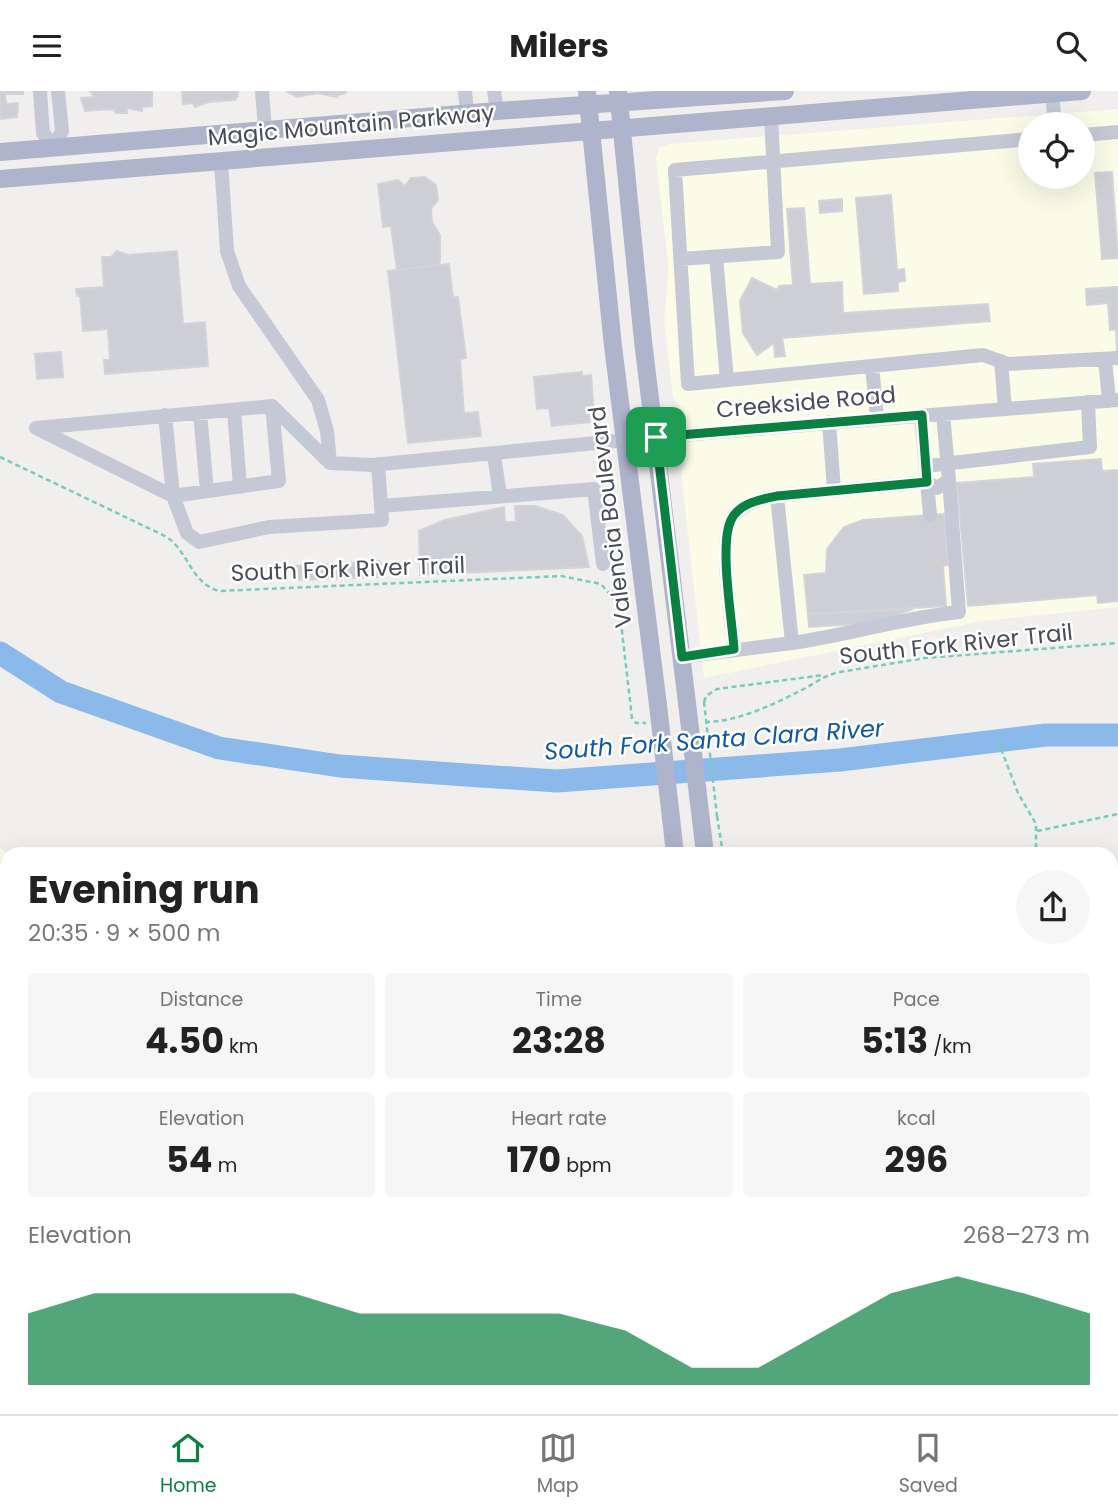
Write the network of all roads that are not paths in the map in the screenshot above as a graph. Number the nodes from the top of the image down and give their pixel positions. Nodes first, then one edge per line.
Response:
1 (40, 91) edge
2 (58, 91) edge
3 (262, 91) edge
4 (465, 91) edge
5 (494, 91) edge
6 (785, 91) edge
7 (1082, 91) edge
8 (1052, 93) junction
9 (983, 95) edge
10 (588, 97) edge
11 (619, 98) edge
12 (497, 111) junction
13 (1054, 112) edge
14 (467, 113) junction
15 (771, 117) junction
16 (592, 129) junction
17 (265, 130) junction
18 (623, 130) junction
19 (1118, 132) edge
20 (1095, 134) edge
21 (1018, 140) edge
22 (54, 148) junction
23 (0, 152) edge
24 (774, 160) junction
25 (220, 162) junction
26 (0, 179) edge
27 (716, 257) junction
28 (681, 259) junction
29 (1112, 359) edge
30 (1000, 361) junction
31 (872, 366) junction
32 (727, 380) junction
33 (1113, 400) edge
34 (1088, 402) junction
35 (272, 406) junction
36 (1004, 409) junction
37 (234, 410) junction
38 (200, 413) junction
39 (943, 414) junction
40 (165, 415) junction
41 (922, 415) junction
42 (877, 418) junction
43 (829, 422) junction
44 (656, 437) junction
45 (627, 440) junction
46 (494, 454) junction
47 (330, 463) junction
48 (378, 464) junction
49 (948, 464) junction
50 (926, 466) junction
51 (949, 480) junction
52 (927, 482) junction
53 (240, 487) junction
54 (834, 490) junction
55 (207, 491) junction
56 (173, 496) junction
57 (500, 496) junction
58 (777, 496) junction
59 (382, 506) junction
60 (930, 515) tunnel mouth
61 (603, 564) dead end
62 (792, 643) junction
63 (734, 649) junction
64 (682, 657) junction
65 (674, 847) edge
66 (706, 847) edge

1 - 22 street
2 - 22 street
3 - 17 street
4 - 14 street
5 - 12 street
6 - 11 main road, Magic Mountain Parkway
7 - 8 main road, Magic Mountain Parkway
8 - 9 main road, Magic Mountain Parkway
8 - 13 street
9 - 15 main road, Magic Mountain Parkway
10 - 11 main road, Magic Mountain Parkway
10 - 12 main road, Magic Mountain Parkway
10 - 16 main road, Valencia Boulevard
11 - 18 main road
12 - 14 main road, Magic Mountain Parkway
14 - 17 main road, Magic Mountain Parkway
15 - 18 main road, Magic Mountain Parkway
15 - 24 street
16 - 18 main road, Magic Mountain Parkway
16 - 25 main road, Magic Mountain Parkway
16 - 45 main road, Valencia Boulevard
17 - 22 main road, Magic Mountain Parkway
18 - 44 main road
19 - 20 street
21 - 24 street
22 - 23 main road, Magic Mountain Parkway
24 - 27 street
24 - 28 street
25 - 26 main road, Magic Mountain Parkway
25 - 47 street
27 - 28 street
27 - 32 street
28 - 32 street
29 - 30 street
29 - 33 street
30 - 31 street
30 - 36 street
31 - 32 street
31 - 42 street
33 - 34 street, Creekside Road
34 - 36 street, Creekside Road
34 - 49 street
35 - 37 street
35 - 47 street
35 - 53 street
36 - 39 street, Creekside Road
37 - 38 street
37 - 53 street
38 - 40 street
38 - 55 street
39 - 41 street, Creekside Road
39 - 49 street
40 - 56 street
40 - 56 street
41 - 42 street, Creekside Road
41 - 50 street
42 - 43 street, Creekside Road
43 - 44 street, Creekside Road
43 - 54 street
44 - 45 street, Creekside Road
44 - 64 main road
45 - 46 street, Creekside Road
45 - 65 main road, Valencia Boulevard, bridge
46 - 48 street, Creekside Road
46 - 57 street
47 - 48 street, Creekside Road
48 - 59 street
49 - 50 street
49 - 51 street
50 - 52 street
51 - 52 street
51 - 62 street
52 - 54 street
52 - 60 street
53 - 55 street
54 - 58 street
55 - 56 street
56 - 59 street
57 - 59 street
57 - 61 street
58 - 62 street
58 - 63 street
62 - 63 street
63 - 64 street
64 - 66 main road, bridge

